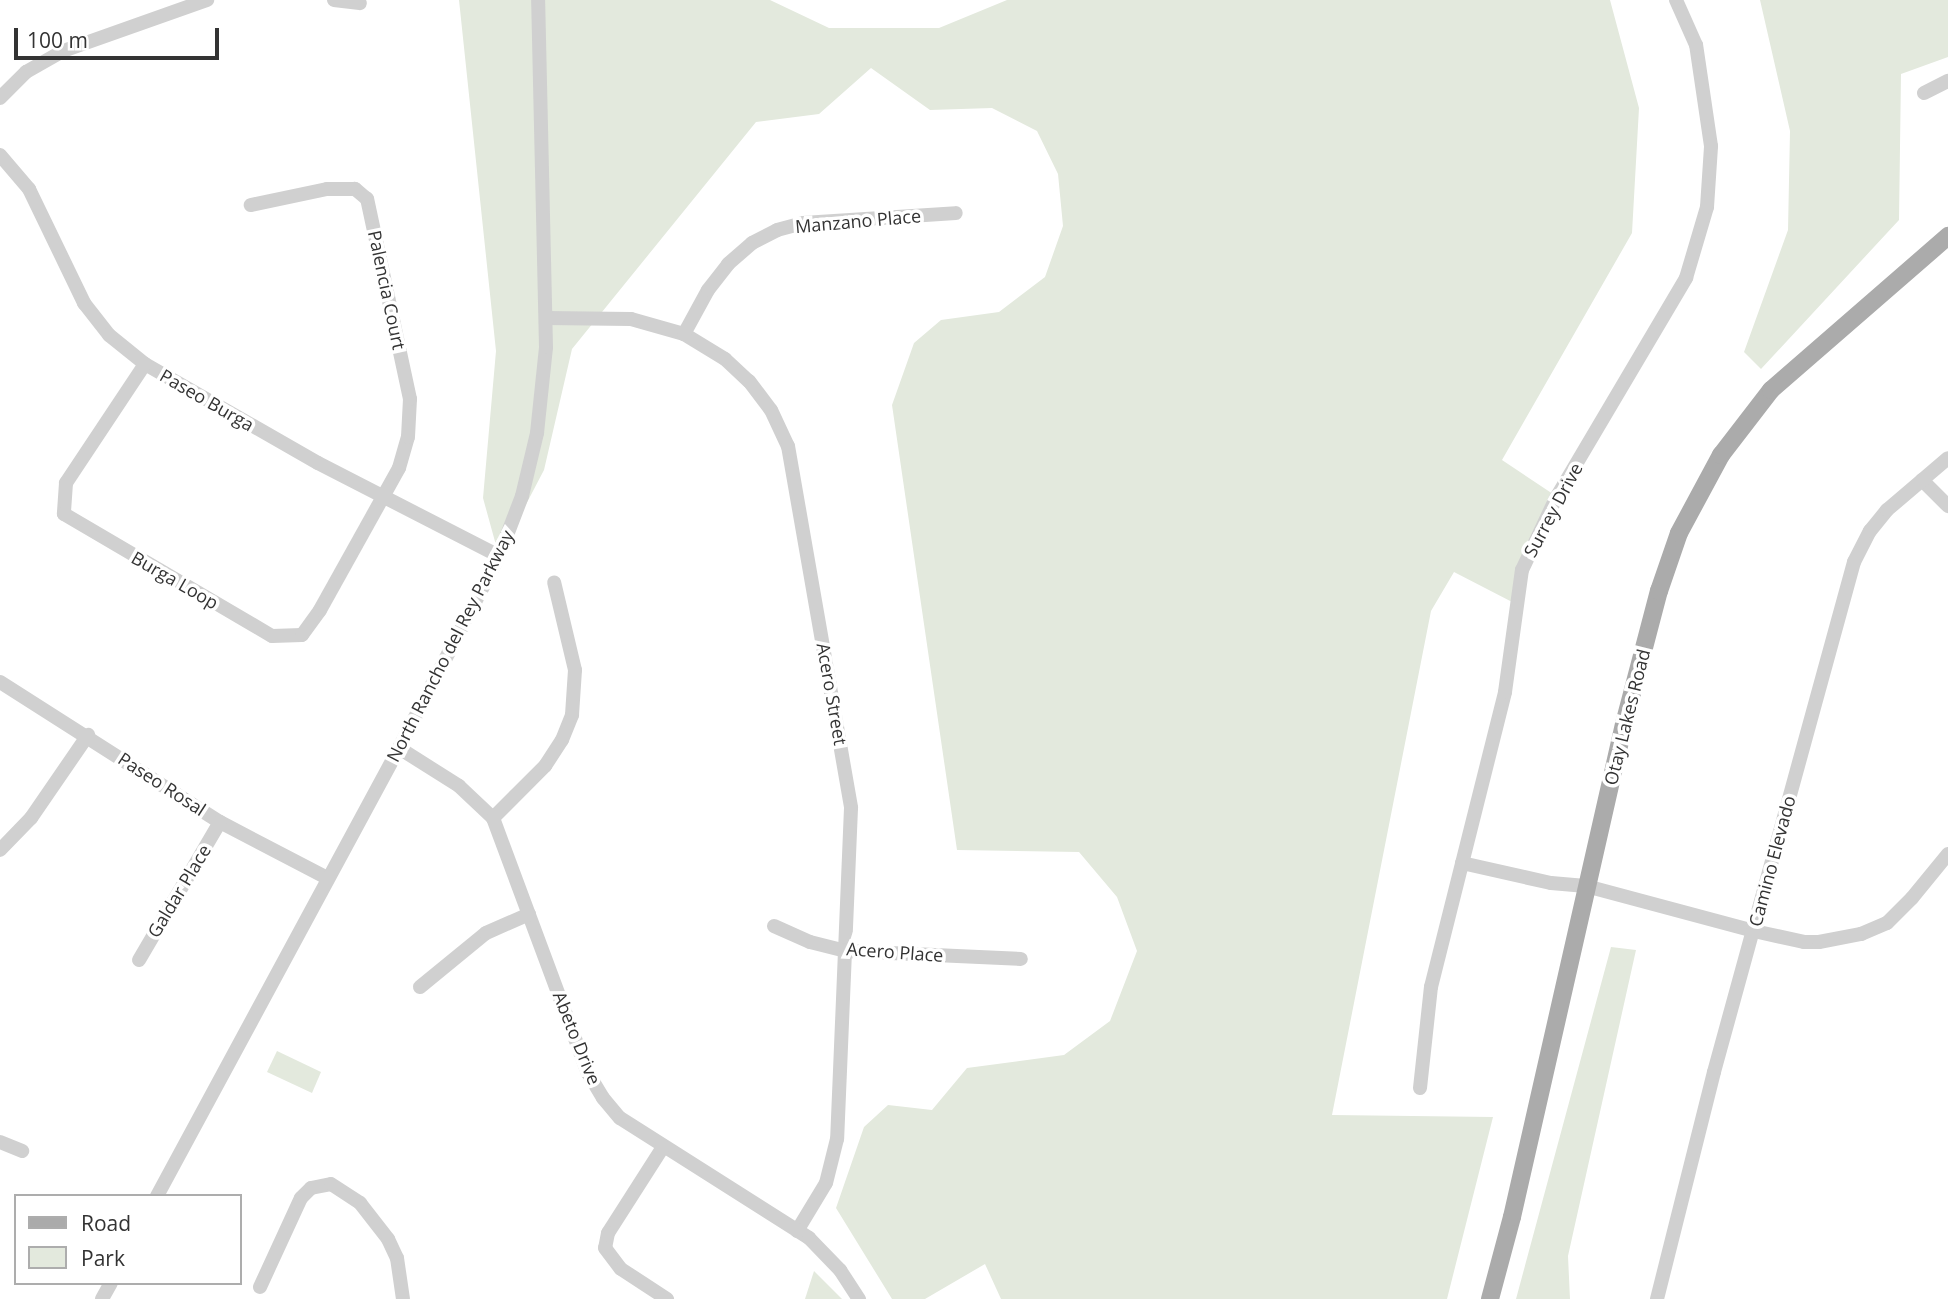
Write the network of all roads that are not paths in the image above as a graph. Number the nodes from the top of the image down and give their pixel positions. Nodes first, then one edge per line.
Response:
1 (207, 0) edge
2 (334, 0) edge
3 (538, 0) edge
4 (1676, 0) edge
5 (360, 4) dead end
6 (1948, 82) edge
7 (1924, 93) dead end
8 (0, 98) edge
9 (0, 155) edge
10 (251, 205) dead end
11 (956, 213) dead end
12 (1948, 236) edge
13 (546, 318) junction
14 (684, 334) junction
15 (145, 364) junction
16 (1948, 458) edge
17 (1922, 480) junction
18 (384, 498) junction
19 (1948, 506) edge
20 (499, 556) junction
21 (554, 582) dead end
22 (0, 682) edge
23 (88, 736) junction
24 (399, 748) junction
25 (492, 818) junction
26 (220, 822) junction
27 (0, 850) edge
28 (1948, 854) edge
29 (1462, 863) junction
30 (327, 878) junction
31 (1586, 886) junction
32 (529, 914) junction
33 (774, 926) dead end
34 (1754, 931) junction
35 (846, 951) junction
36 (1021, 959) dead end
37 (139, 960) dead end
38 (420, 987) dead end
39 (1420, 1088) dead end
40 (0, 1142) edge
41 (663, 1147) junction
42 (22, 1151) dead end
43 (158, 1194) edge
44 (797, 1231) junction
45 (260, 1287) dead end
46 (402, 1299) edge
47 (667, 1299) edge
48 (859, 1299) edge
49 (1490, 1299) edge
50 (1657, 1299) edge

1 - 8 street
2 - 5 street
3 - 13 street, North Rancho del Rey Parkway
4 - 29 street, Surrey Drive
6 - 7 street
9 - 15 street, Paseo Burga
10 - 18 street, Palencia Court
11 - 14 street, Manzano Place
12 - 31 main road, Otay Lakes Road
13 - 14 street, Acero Street
13 - 20 street, North Rancho del Rey Parkway
14 - 35 street, Acero Street
15 - 18 street, Paseo Burga
15 - 18 street, Burga Loop
16 - 17 street, Camino Elevado
17 - 19 street
17 - 34 street, Camino Elevado
18 - 20 street, Paseo Burga
20 - 24 street, North Rancho del Rey Parkway
21 - 25 street
22 - 23 street, Paseo Rosal
23 - 26 street, Paseo Rosal
23 - 27 street
24 - 25 street, Abeto Drive
24 - 30 street, North Rancho del Rey Parkway
25 - 32 street, Abeto Drive
26 - 30 street, Paseo Rosal
26 - 37 street, Galdar Place
28 - 34 street
29 - 31 street
29 - 39 street, Surrey Drive
30 - 43 street, North Rancho del Rey Parkway
31 - 34 street
31 - 49 main road, Otay Lakes Road
32 - 38 street
32 - 41 street, Abeto Drive
33 - 35 street, Acero Place
34 - 50 street, Camino Elevado
35 - 36 street, Acero Place
35 - 44 street, Acero Street
40 - 42 street
41 - 44 street, Abeto Drive
41 - 47 street
44 - 48 street, Abeto Drive
45 - 46 street

